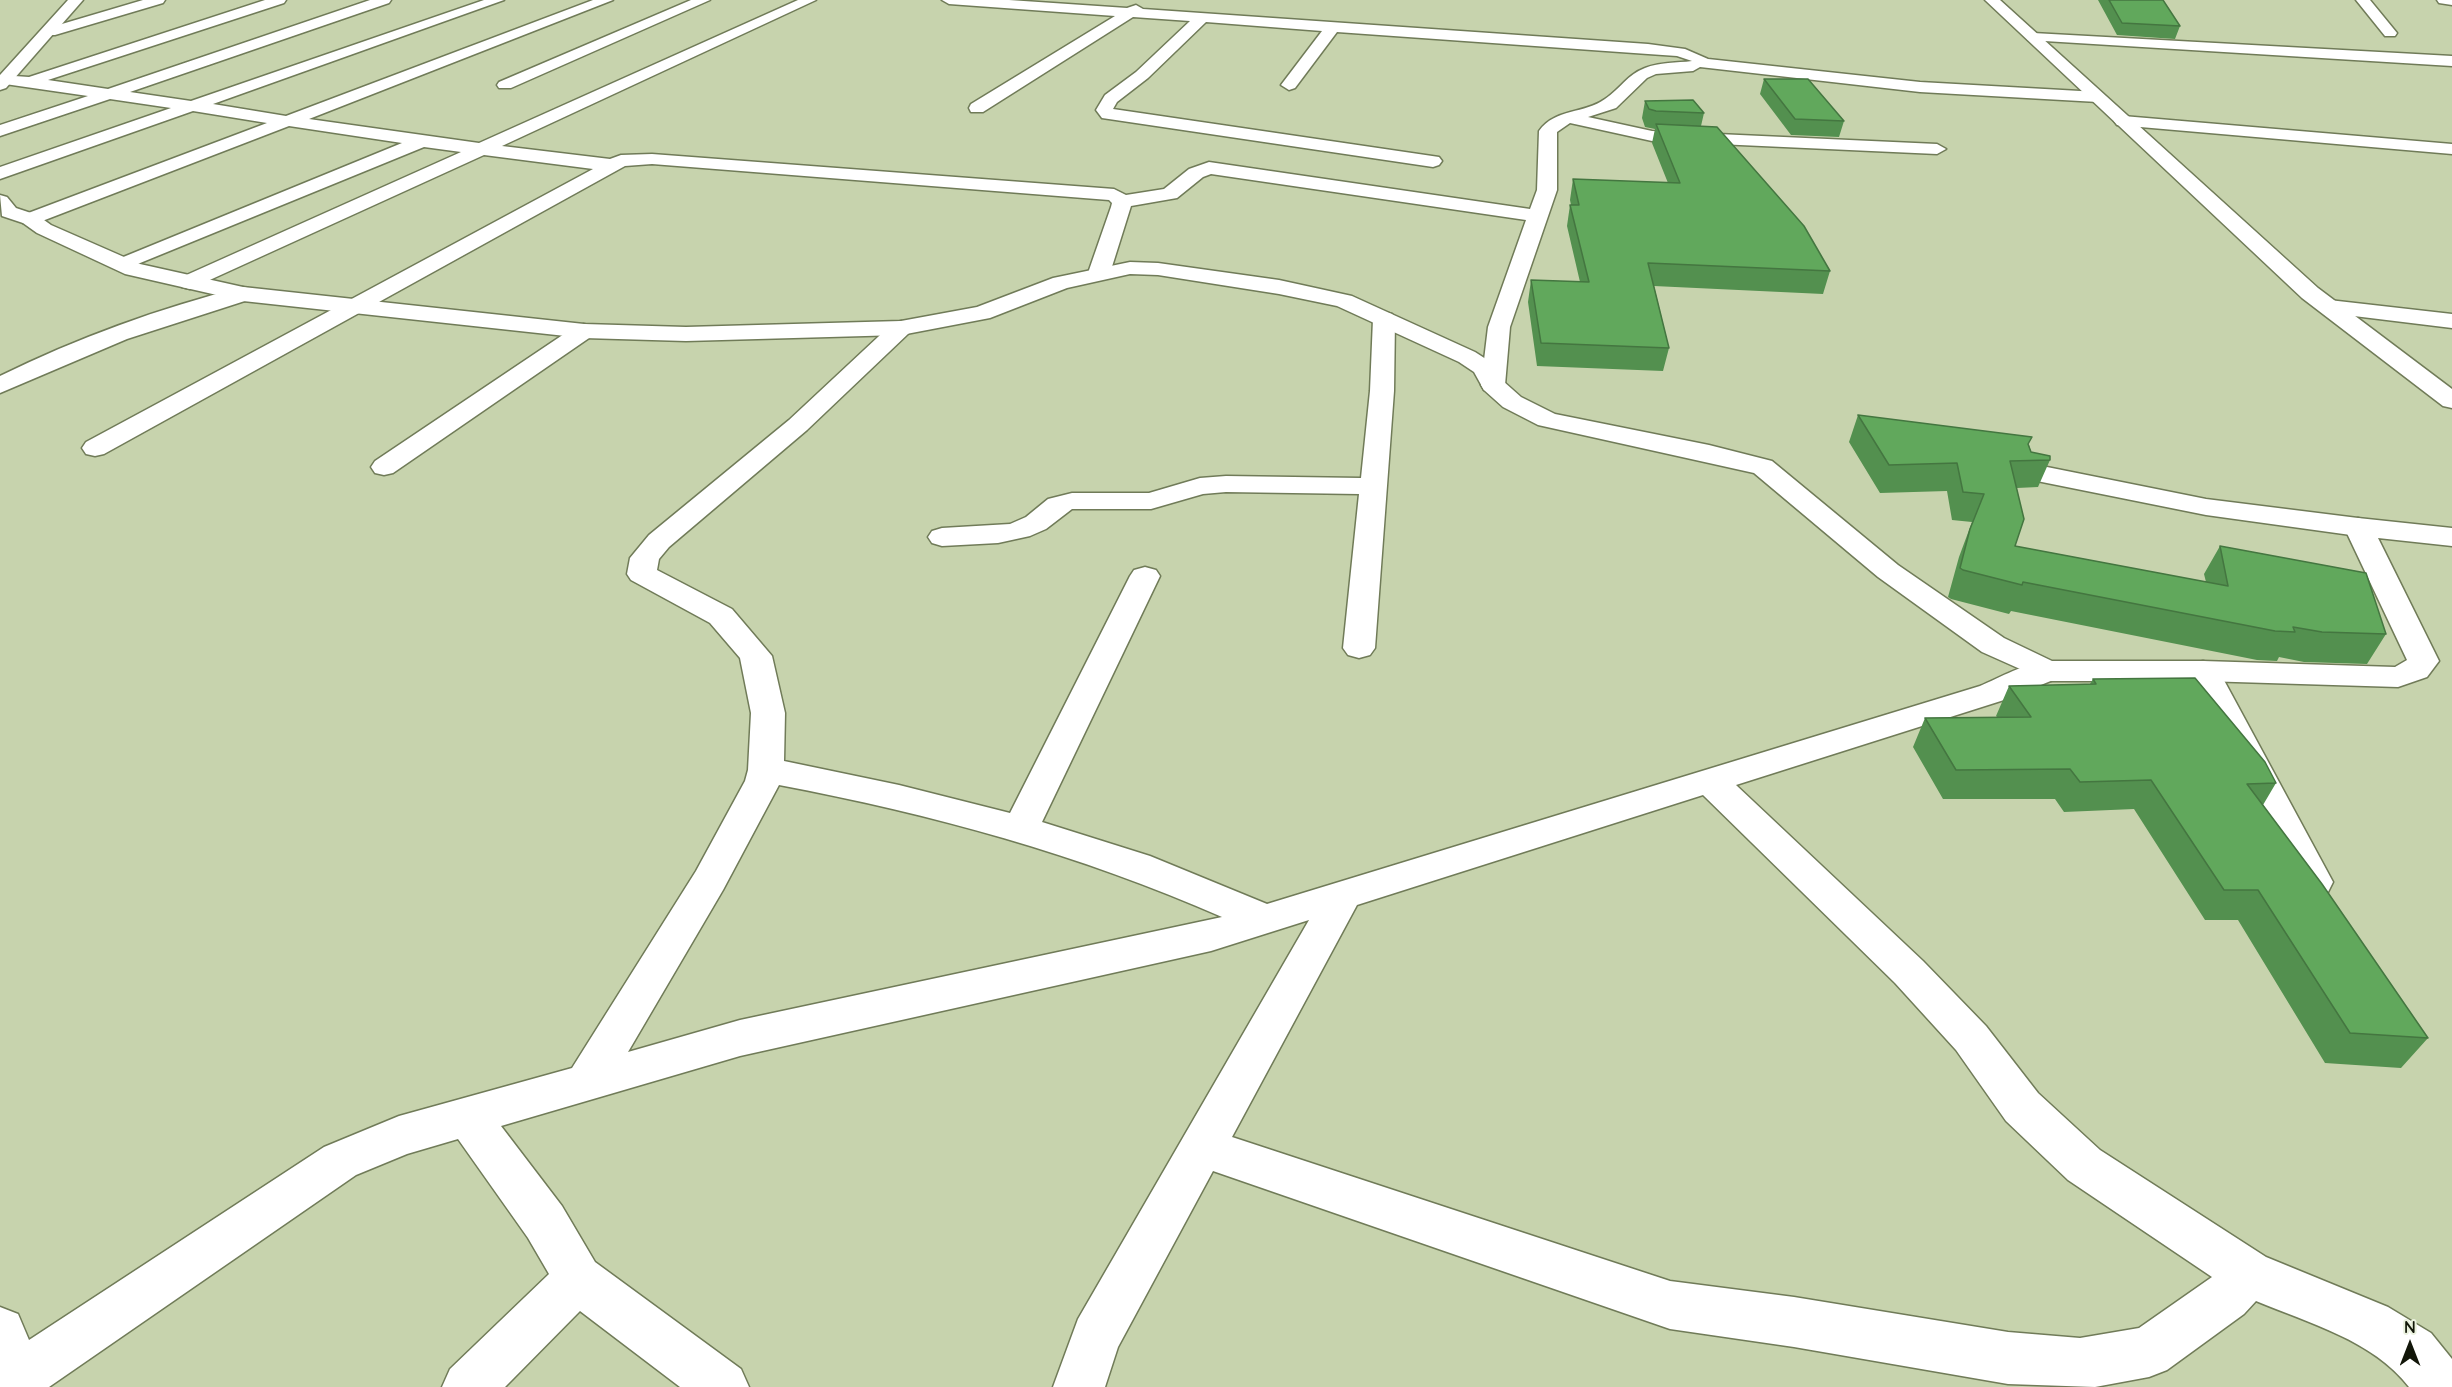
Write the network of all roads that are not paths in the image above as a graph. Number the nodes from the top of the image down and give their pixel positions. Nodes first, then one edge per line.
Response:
1 (76, 0) edge
2 (158, 0) edge
3 (279, 0) edge
4 (384, 0) edge
5 (496, 0) edge
6 (606, 0) edge
7 (703, 0) edge
8 (809, 0) edge
9 (949, 0) edge
10 (1147, 0) edge
11 (1992, 0) edge
12 (2363, 0) edge
13 (2444, 0) edge
14 (2452, 1) edge
15 (1077, 4) edge
16 (1275, 8) dead end
17 (1132, 13) junction
18 (1203, 18) junction
19 (1261, 22) junction
20 (1332, 28) junction
21 (50, 32) junction
22 (2390, 33) dead end
23 (2033, 38) junction
24 (2051, 54) junction
25 (2074, 56) dead end
26 (2452, 61) edge
27 (1703, 63) junction
28 (2, 82) edge
29 (26, 82) junction
30 (505, 85) dead end
31 (1289, 85) dead end
32 (111, 93) junction
33 (2098, 97) junction
34 (196, 107) junction
35 (977, 108) dead end
36 (1570, 118) junction
37 (288, 121) junction
38 (2123, 121) junction
39 (0, 131) edge
40 (418, 143) junction
41 (2452, 148) edge
42 (1937, 149) dead end
43 (477, 151) junction
44 (1433, 161) dead end
45 (610, 165) junction
46 (0, 173) edge
47 (1122, 201) junction
48 (10, 211) edge
49 (1537, 216) junction
50 (123, 264) junction
51 (1099, 273) junction
52 (190, 282) junction
53 (243, 294) junction
54 (357, 306) junction
55 (2329, 307) junction
56 (1384, 320) junction
57 (2452, 321) edge
58 (901, 328) junction
59 (584, 331) junction
60 (1, 384) edge
61 (1492, 385) junction
62 (2452, 401) edge
63 (95, 448) dead end
64 (384, 467) dead end
65 (2032, 472) edge
66 (1374, 486) junction
67 (2358, 527) junction
68 (942, 537) dead end
69 (2452, 537) edge
70 (1145, 576) dead end
71 (1359, 648) dead end
72 (2047, 671) junction
73 (2203, 671) junction
74 (766, 770) junction
75 (1709, 780) junction
76 (1020, 829) junction
77 (2314, 882) edge
78 (1344, 894) junction
79 (1265, 919) junction
80 (586, 1083) junction
81 (469, 1118) junction
82 (1202, 1147) junction
83 (2249, 1274) junction
84 (578, 1279) junction
85 (0, 1332) edge
86 (14, 1384) edge
87 (468, 1387) edge
88 (723, 1387) edge
89 (1079, 1387) edge
90 (2442, 1387) edge

1 - 21 street
2 - 21 street
3 - 29 street
4 - 32 street
5 - 34 street
6 - 37 street
7 - 30 street
8 - 43 street
9 - 15 street
10 - 17 street
11 - 23 street
12 - 22 street
13 - 14 street
15 - 17 street
16 - 19 street
17 - 18 street
17 - 35 street
18 - 19 street
18 - 44 street
19 - 20 street
20 - 27 street
20 - 31 street
21 - 28 street
23 - 24 street
23 - 26 street
24 - 25 street
24 - 33 street
27 - 33 street
27 - 36 street
28 - 29 street
29 - 32 street
32 - 34 street
32 - 39 street
33 - 38 street
34 - 37 street
34 - 46 street
36 - 42 street
36 - 49 street
37 - 40 street
37 - 48 street
38 - 41 street
38 - 55 street
40 - 43 street
40 - 50 street
43 - 45 street
43 - 52 street
45 - 47 street
45 - 54 street
47 - 49 street
47 - 51 street
48 - 50 street
49 - 61 street
50 - 52 street
51 - 56 street
51 - 58 street
52 - 53 street
53 - 54 street
53 - 60 street
54 - 59 street
54 - 63 street
55 - 57 street
55 - 62 street
56 - 61 street
56 - 66 street
58 - 59 street
58 - 74 street
59 - 64 street
61 - 72 street
65 - 67 street
66 - 68 street
66 - 71 street
67 - 69 street
67 - 73 street
70 - 76 street
72 - 73 street
72 - 75 street
73 - 77 street
74 - 76 street
74 - 80 street
75 - 78 street
75 - 83 street
76 - 79 street
78 - 79 street
78 - 82 street
79 - 80 street
80 - 81 street
81 - 84 street
81 - 86 street
82 - 83 street
82 - 89 street
83 - 90 street
84 - 87 street
84 - 88 street
85 - 86 street

